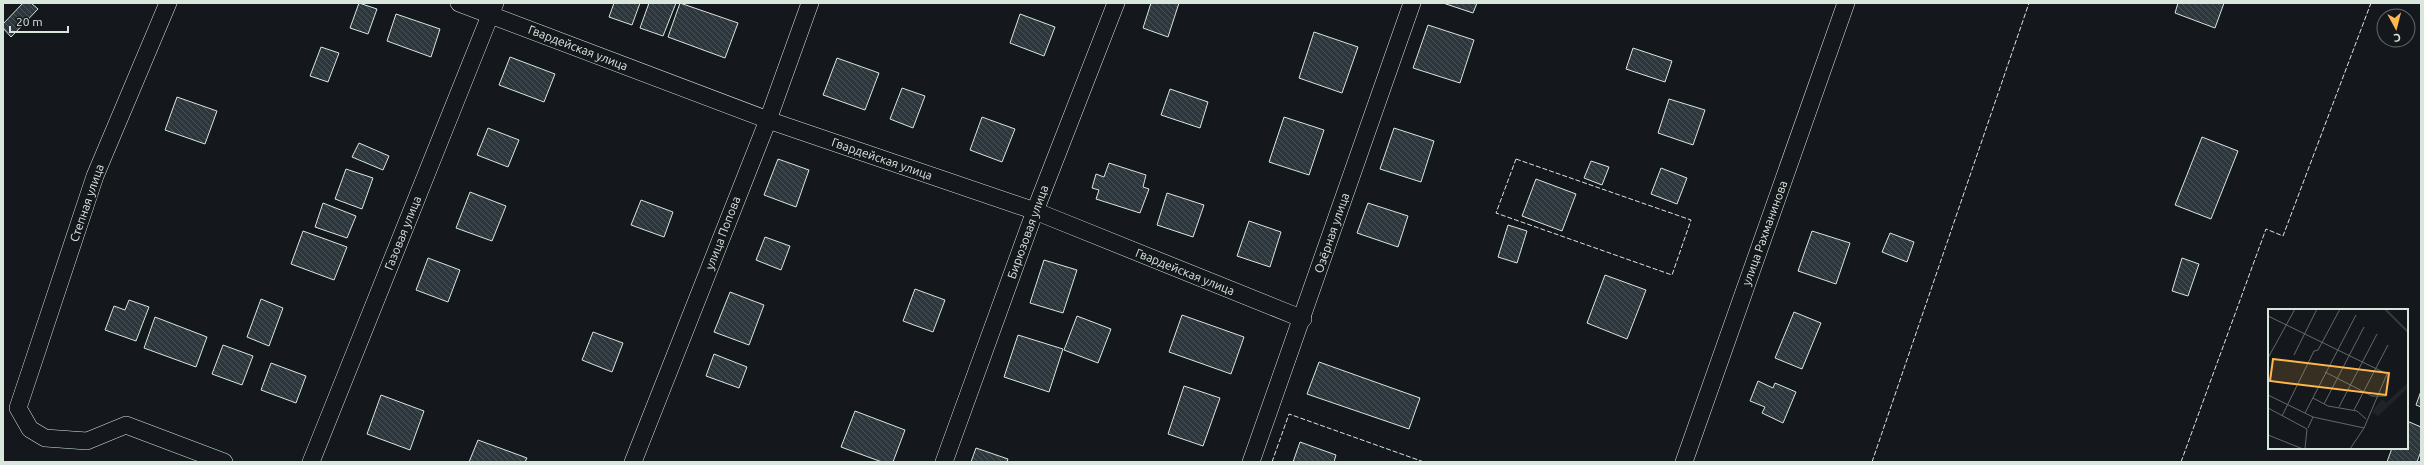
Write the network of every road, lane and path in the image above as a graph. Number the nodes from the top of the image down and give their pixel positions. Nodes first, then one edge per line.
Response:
1 (168, 3) edge
2 (459, 3) edge
3 (810, 3) edge
4 (1116, 3) edge
5 (1412, 3) edge
6 (1846, 3) edge
7 (493, 9) edge
8 (768, 120) junction
9 (1035, 211) junction
10 (1302, 319) junction
11 (224, 462) edge
12 (311, 462) edge
13 (633, 462) edge
14 (944, 462) edge
15 (1251, 462) edge
16 (1684, 462) edge

1 - 11 street, Степная улица
2 - 7 street, Гвардейская улица
3 - 8 street, улица Попова
4 - 9 street, Бирюзовая улица
5 - 10 street, Озёрная улица
6 - 16 street, улица Рахманинова
7 - 8 street, Гвардейская улица
7 - 12 street, Газовая улица
8 - 9 street, Гвардейская улица
8 - 13 street, улица Попова
9 - 10 street, Гвардейская улица
9 - 14 street, Бирюзовая улица
10 - 15 street, Озёрная улица

